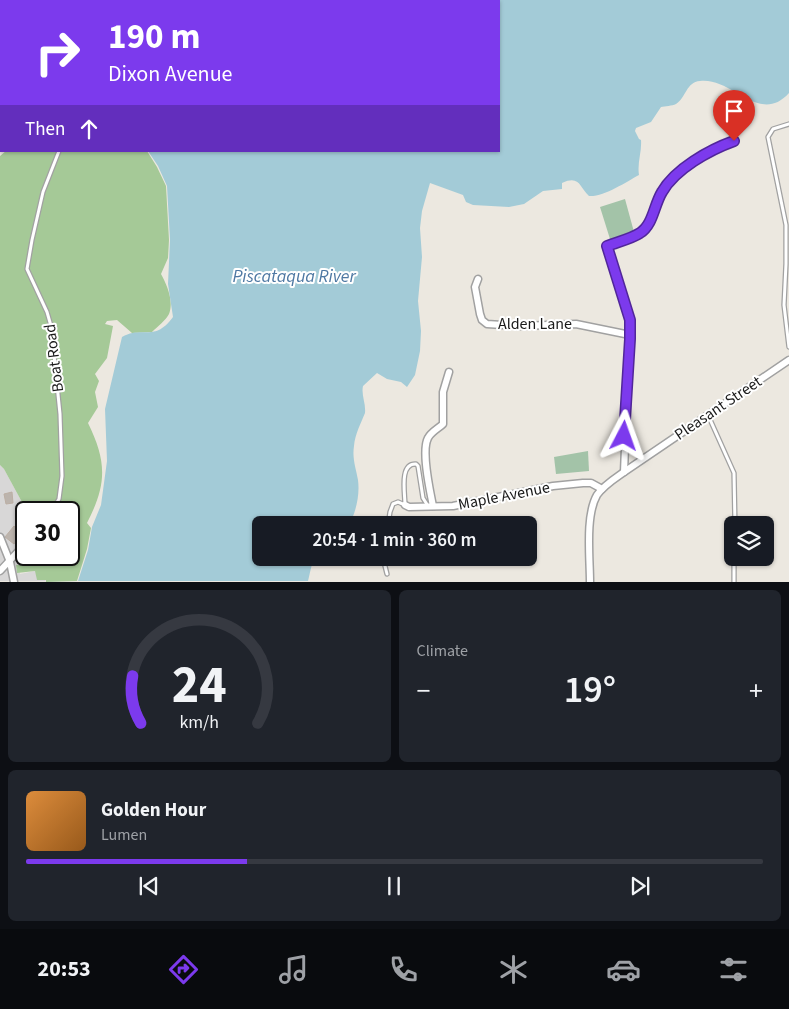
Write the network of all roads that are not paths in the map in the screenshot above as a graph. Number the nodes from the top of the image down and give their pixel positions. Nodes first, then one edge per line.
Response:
1 (789, 124) edge
2 (734, 141) dead end
3 (59, 152) edge
4 (478, 279) dead end
5 (630, 335) junction
6 (789, 347) edge
7 (789, 360) edge
8 (449, 372) dead end
9 (708, 415) junction
10 (624, 472) junction
11 (602, 489) junction
12 (57, 501) edge
13 (405, 505) junction
14 (430, 506) junction
15 (389, 516) edge
16 (734, 516) edge
17 (0, 537) edge
18 (15, 556) edge
19 (10, 562) junction
20 (385, 566) edge
21 (734, 566) edge
22 (0, 571) edge
23 (387, 574) dead end
24 (14, 582) edge
25 (590, 582) edge
26 (734, 582) edge

1 - 6 lane
2 - 5 street
3 - 12 lane, Boat Road
4 - 5 street, Alden Lane
5 - 10 street
7 - 9 street, Pleasant Street
8 - 14 street
9 - 10 street, Pleasant Street
9 - 16 lane
10 - 11 street, Pleasant Street
11 - 14 street, Maple Avenue
11 - 25 street, Pleasant Street
13 - 14 street, Maple Avenue
13 - 14 lane
13 - 15 lane
17 - 19 street
18 - 19 street
19 - 22 street
19 - 24 street
20 - 23 lane
21 - 26 lane

